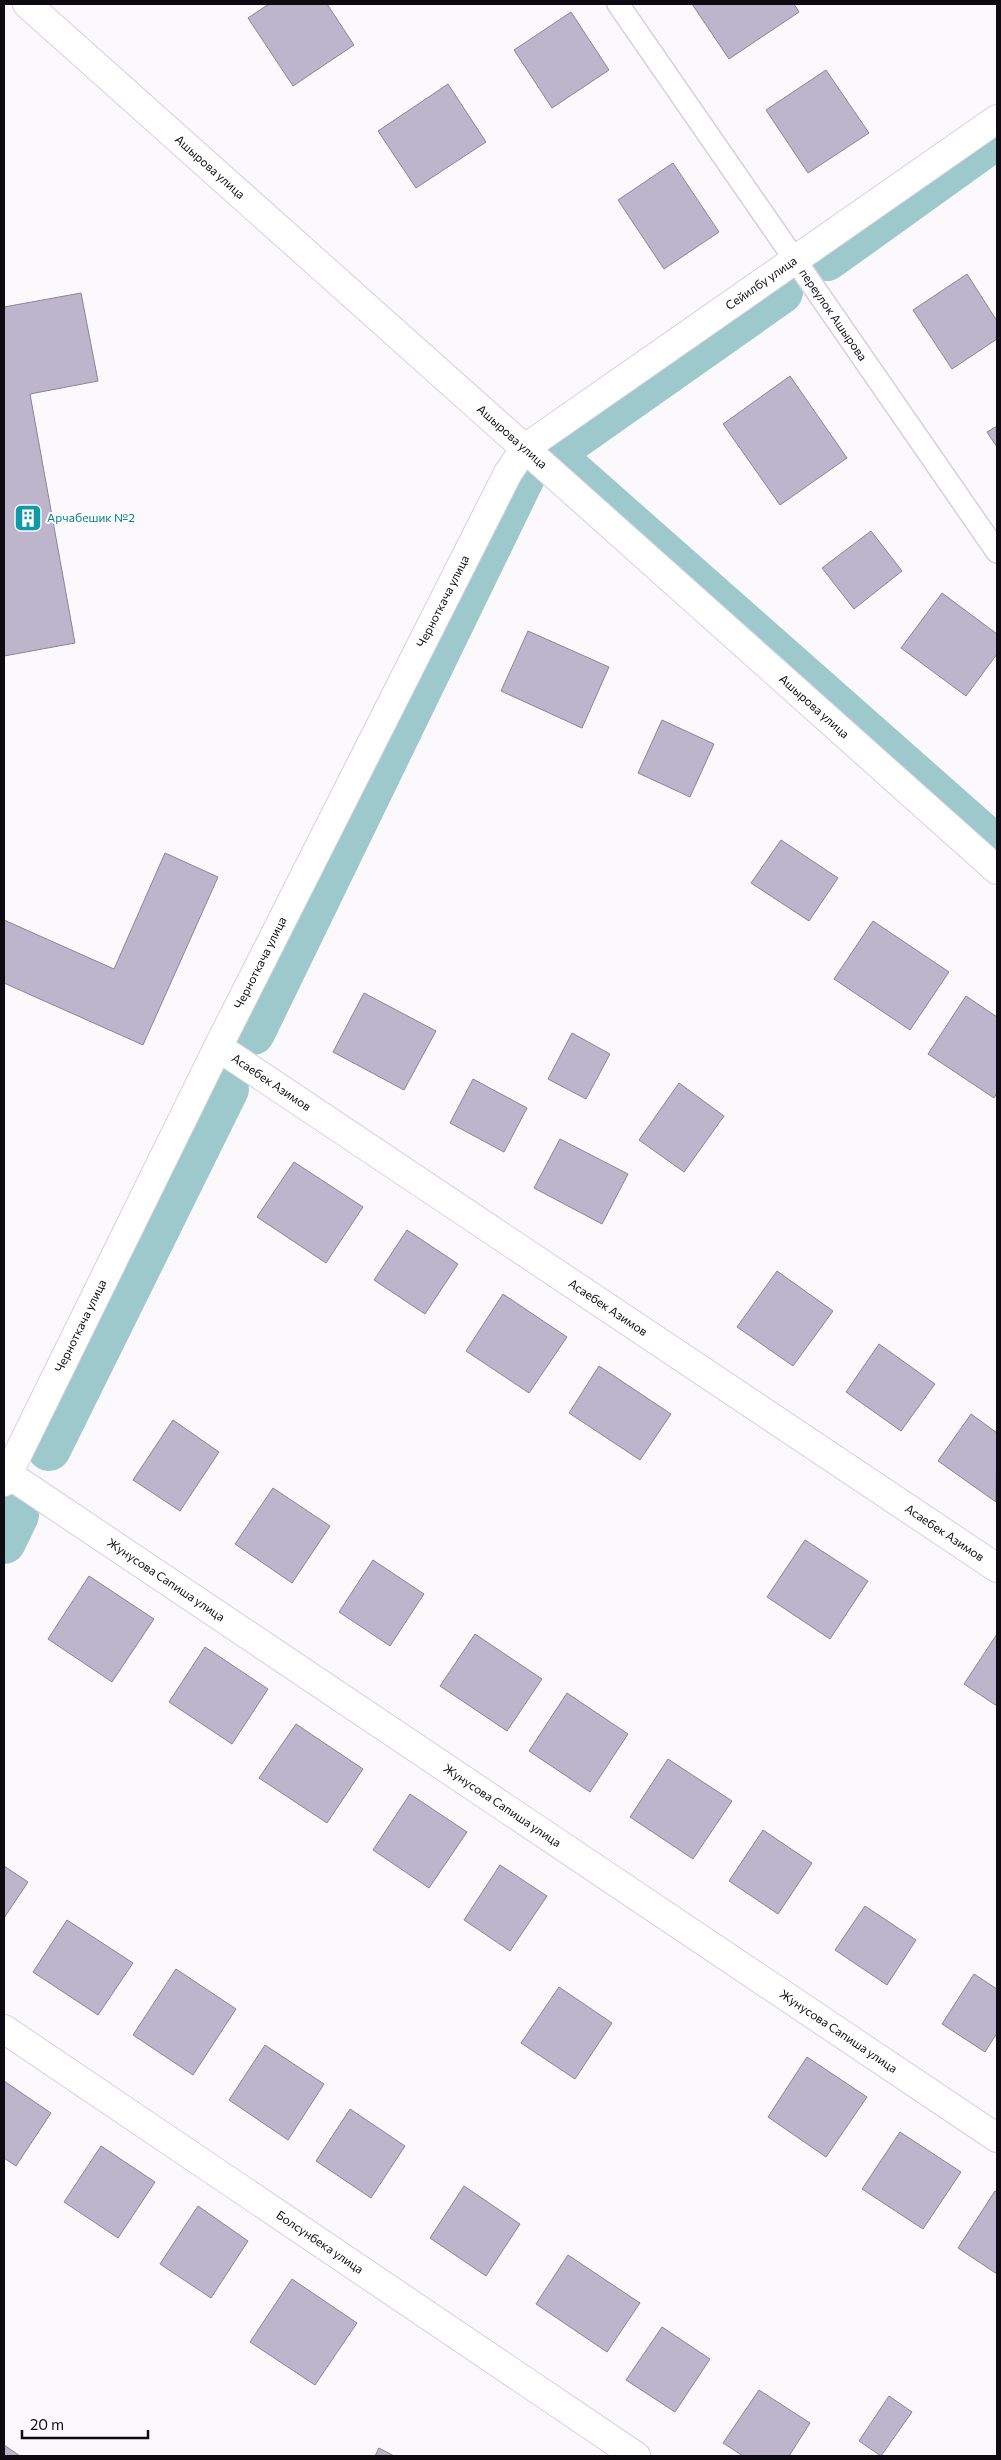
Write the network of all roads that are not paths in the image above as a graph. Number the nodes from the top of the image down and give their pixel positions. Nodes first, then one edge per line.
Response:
1 (27, 4) edge
2 (618, 4) edge
3 (997, 118) edge
4 (794, 259) junction
5 (525, 448) junction
6 (997, 552) edge
7 (997, 870) edge
8 (218, 1047) junction
9 (6, 1478) edge
10 (997, 1568) edge
11 (4, 2029) edge
12 (997, 2138) edge
13 (636, 2456) edge

1 - 5 street, Ашырова улица
2 - 4 lane, переулок Ашырова
3 - 4 street, Сейилбу улица
4 - 5 street, Сейилбу улица
4 - 6 lane, переулок Ашырова
5 - 7 street, Ашырова улица
5 - 8 street, Черноткача улица
8 - 9 street, Черноткача улица
8 - 10 street, Асаебек Азимов
9 - 12 street, Жунусова Сапиша улица
11 - 13 street, Болсунбека улица

